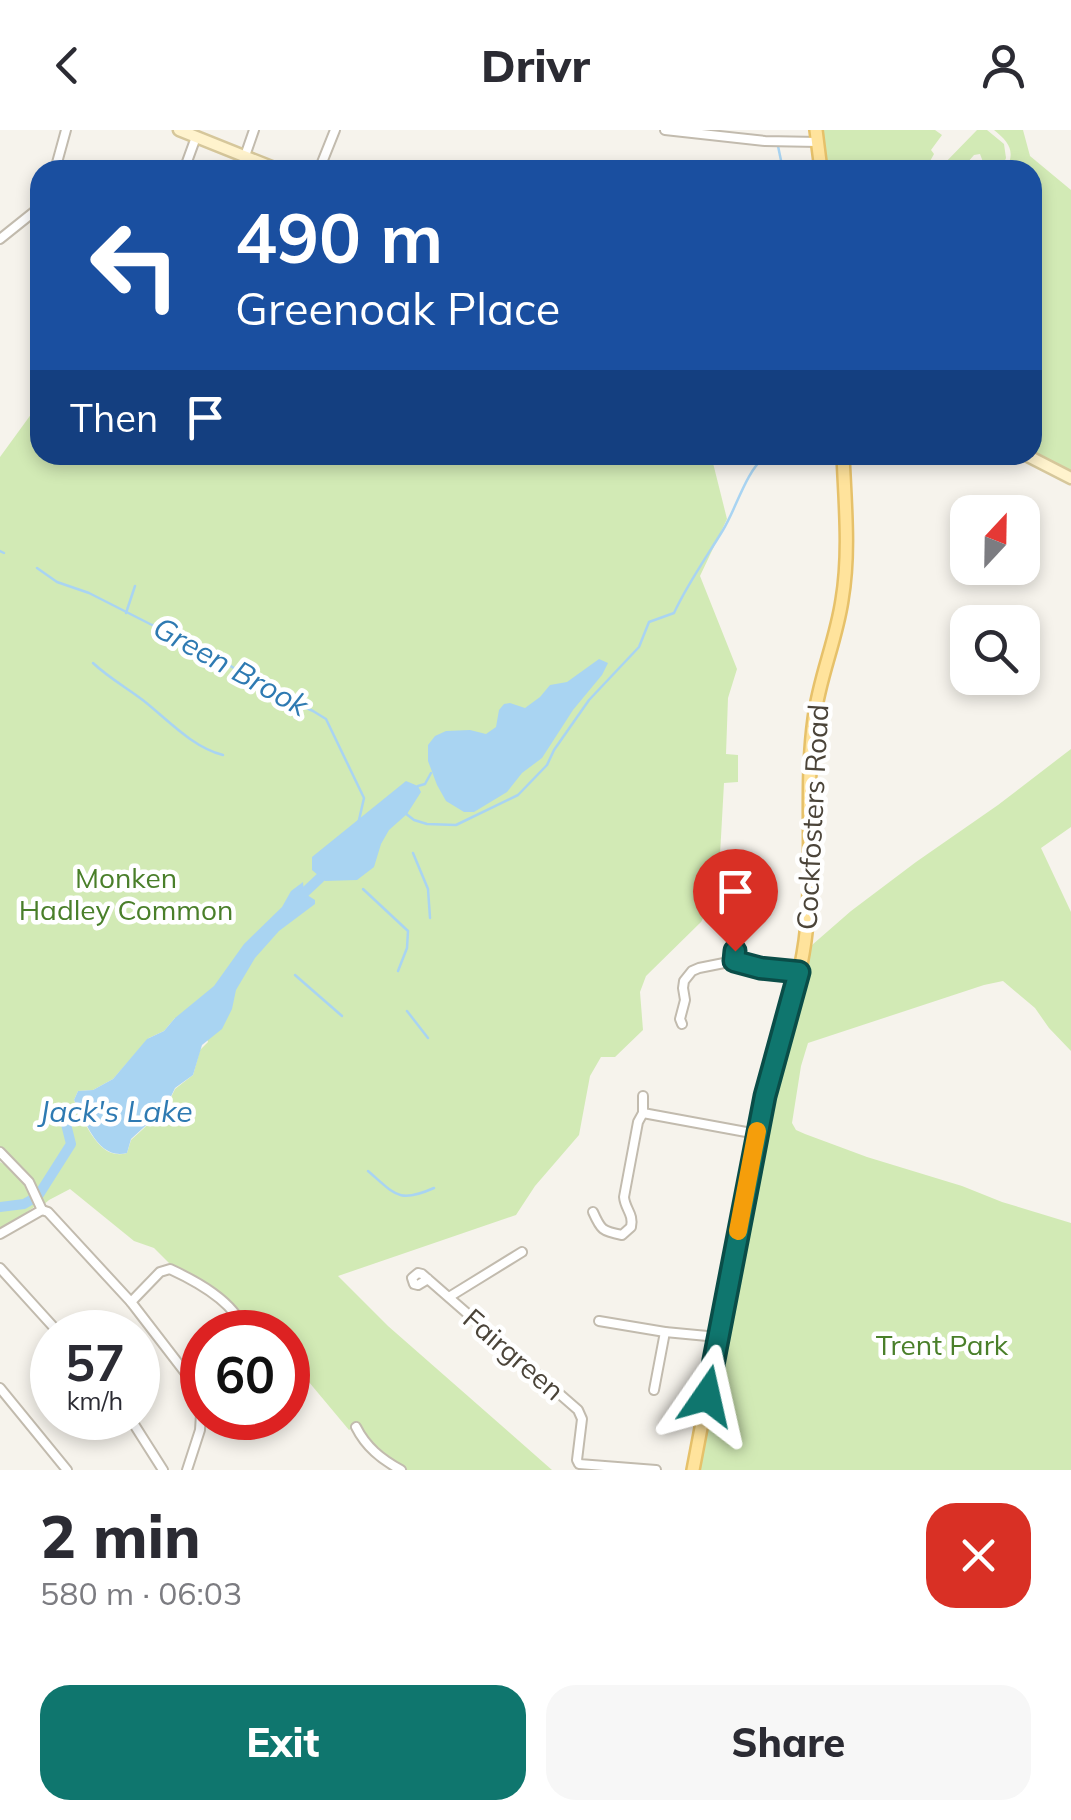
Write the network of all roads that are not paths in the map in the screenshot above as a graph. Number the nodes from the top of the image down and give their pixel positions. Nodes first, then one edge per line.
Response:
1 (66, 130) edge
2 (179, 130) edge
3 (254, 130) edge
4 (335, 130) edge
5 (664, 130) edge
6 (817, 136) edge
7 (196, 137) junction
8 (246, 156) junction
9 (58, 160) edge
10 (188, 160) edge
11 (256, 160) edge
12 (323, 160) edge
13 (30, 215) edge
14 (0, 238) edge
15 (1042, 463) edge
16 (844, 465) edge
17 (1071, 478) edge
18 (799, 972) junction
19 (682, 1024) dead end
20 (643, 1096) dead end
21 (644, 1113) junction
22 (757, 1134) junction
23 (0, 1152) edge
24 (45, 1211) junction
25 (592, 1212) dead end
26 (600, 1227) junction
27 (588, 1232) dead end
28 (0, 1234) edge
29 (522, 1252) dead end
30 (0, 1268) edge
31 (428, 1279) dead end
32 (449, 1297) junction
33 (131, 1302) junction
34 (38, 1310) edge
35 (233, 1310) edge
36 (599, 1321) dead end
37 (665, 1332) junction
38 (718, 1337) junction
39 (180, 1366) edge
40 (0, 1388) edge
41 (654, 1390) dead end
42 (356, 1427) dead end
43 (144, 1440) edge
44 (197, 1440) edge
45 (67, 1470) edge
46 (164, 1470) edge
47 (188, 1470) edge
48 (400, 1470) edge
49 (656, 1470) edge
50 (693, 1470) edge

1 - 9 street
2 - 7 street
3 - 8 street
4 - 12 street
5 - 6 street
7 - 8 street
7 - 10 street
8 - 11 street
13 - 14 street
15 - 17 street
16 - 18 main road, Cockfosters Road
18 - 19 street
18 - 22 main road, Cockfosters Road
20 - 21 street
21 - 22 street
21 - 26 street
22 - 38 main road, Cockfosters Road
23 - 24 street
24 - 28 street
24 - 33 street
25 - 26 street
26 - 27 street
29 - 32 street, Fairgreen
30 - 34 street
31 - 32 street, Fairgreen
32 - 49 street, Fairgreen
33 - 35 street
33 - 39 street
36 - 37 street
37 - 38 street
37 - 41 street
38 - 50 main road, Cockfosters Road
40 - 45 street
42 - 48 street
43 - 46 street
44 - 47 street

